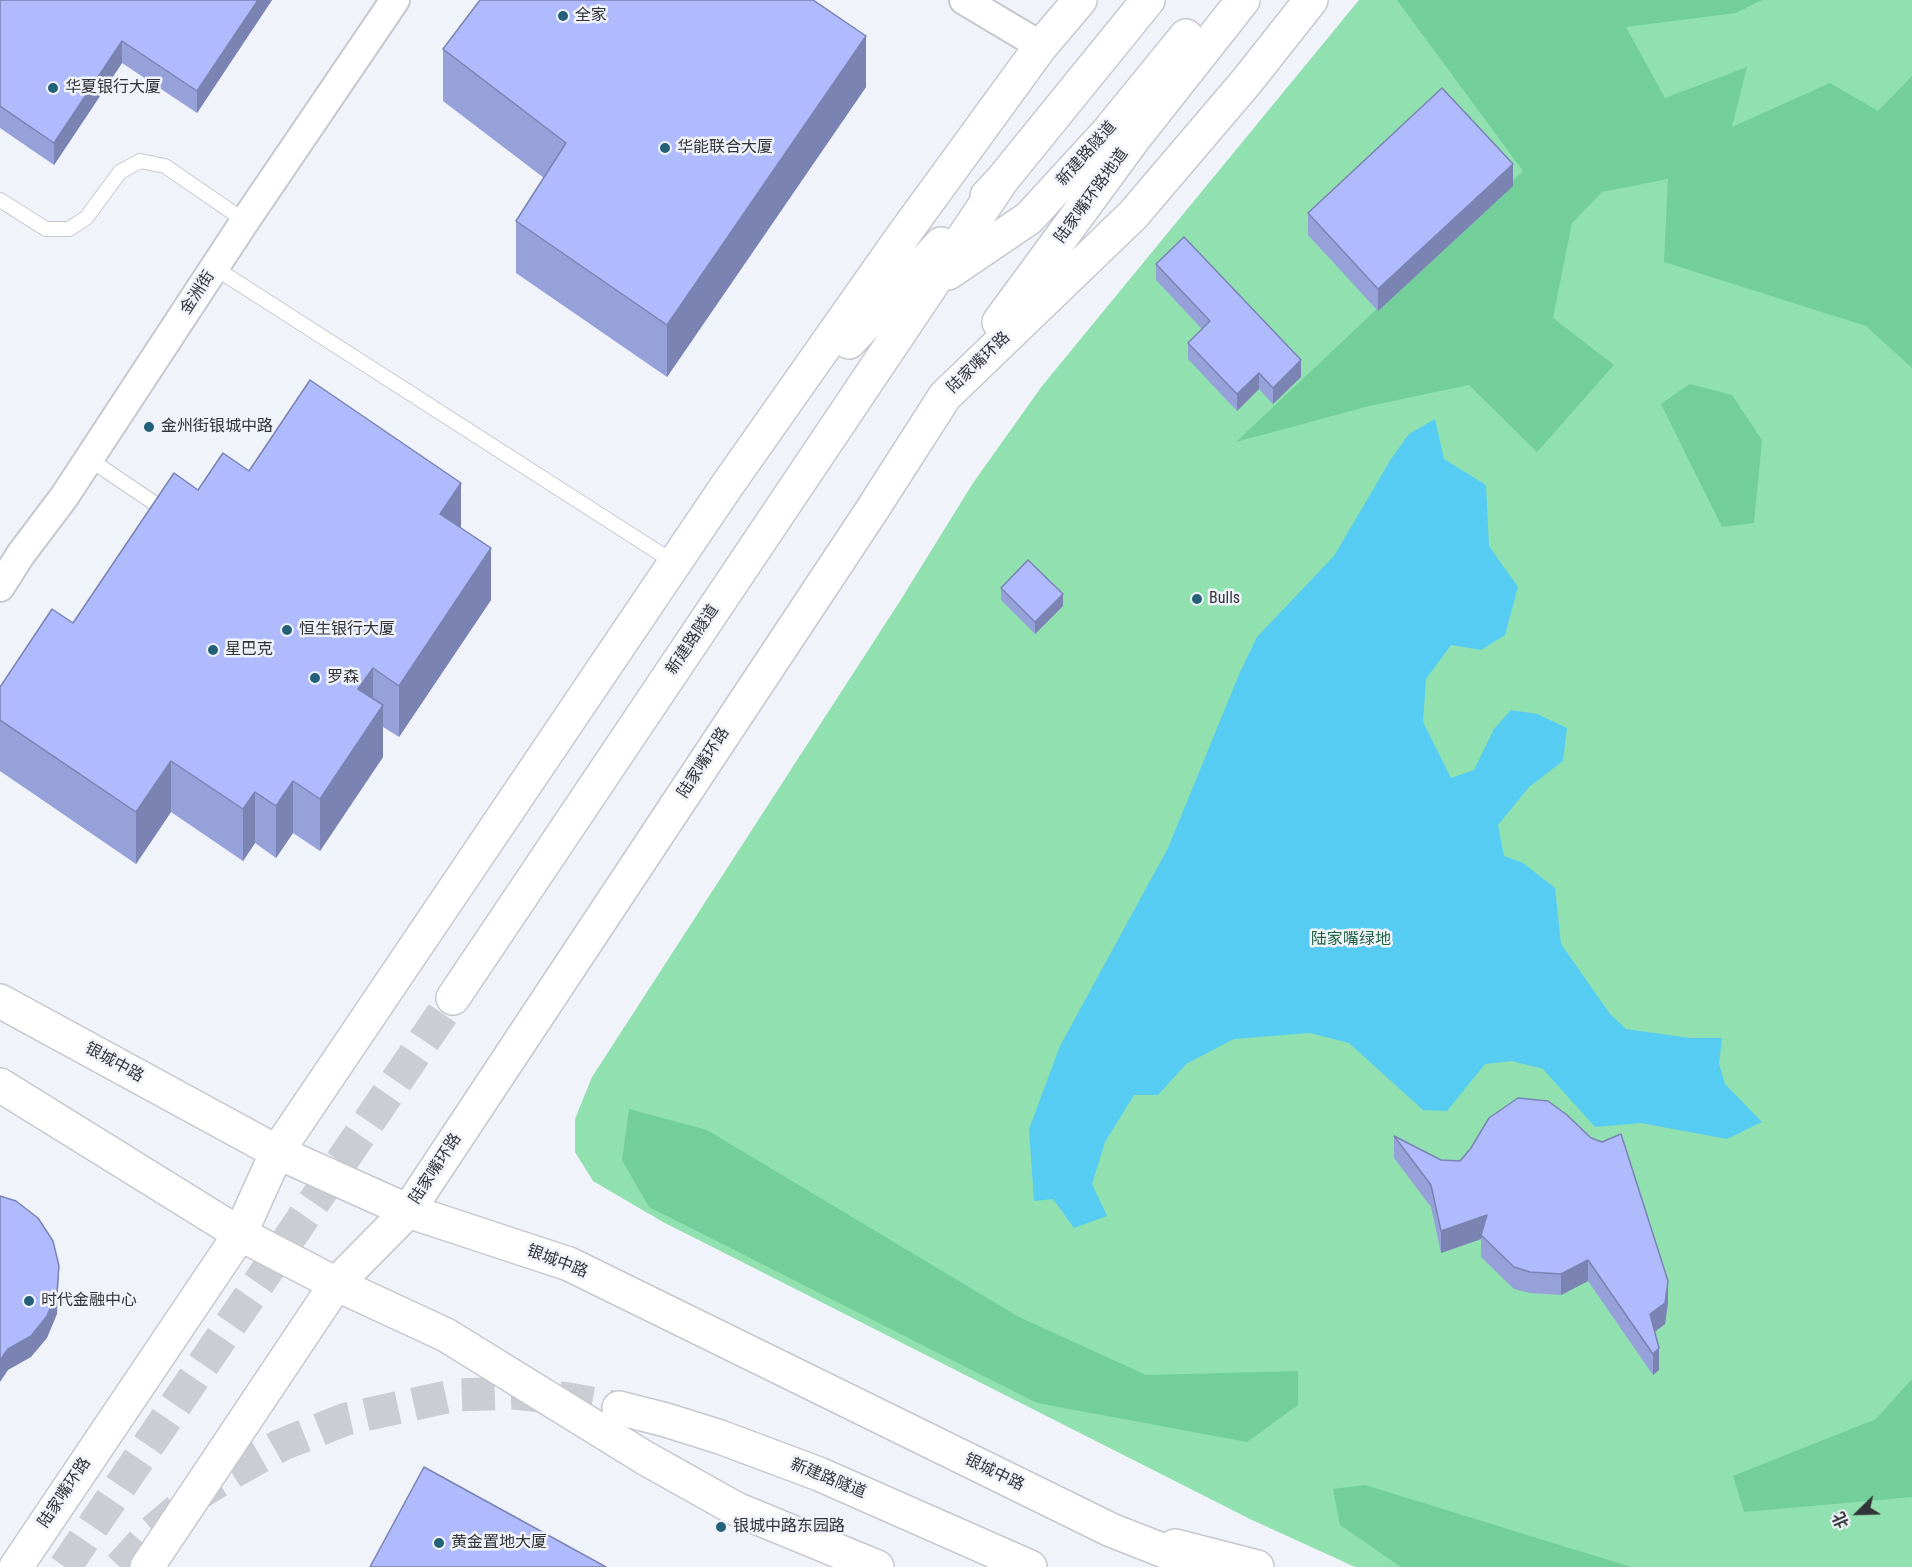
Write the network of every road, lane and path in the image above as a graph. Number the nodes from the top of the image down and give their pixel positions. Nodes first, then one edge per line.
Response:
1 (395, 0) edge
2 (964, 0) edge
3 (1080, 0) edge
4 (1148, 0) edge
5 (1216, 0) edge
6 (1243, 0) edge
7 (1311, 0) edge
8 (1041, 46) junction
9 (1002, 180) junction
10 (0, 200) edge
11 (245, 221) junction
12 (215, 268) junction
13 (934, 283) junction
14 (945, 396) junction
15 (89, 459) junction
16 (726, 487) junction
17 (163, 509) edge
18 (675, 563) junction
19 (0, 587) edge
20 (453, 998) tunnel mouth
21 (0, 1001) edge
22 (0, 1085) edge
23 (277, 1152) junction
24 (408, 1211) junction
25 (240, 1234) junction
26 (336, 1284) junction
27 (619, 1408) tunnel mouth
28 (1111, 1530) junction
29 (861, 1564) edge
30 (16, 1567) edge
31 (147, 1567) edge
32 (1030, 1567) edge
33 (1205, 1567) edge
34 (1257, 1567) edge

1 - 11 street, 金洲街
2 - 8 street
3 - 8 main road, 陆家嘴环路
4 - 9 main road, 陆家嘴环路
5 - 13 main road, 新建路隧道
6 - 14 main road, 陆家嘴环路地道
7 - 14 main road, 陆家嘴环路
8 - 16 main road, 陆家嘴环路
9 - 13 main road, 新建路隧道
9 - 16 main road, 陆家嘴环路
10 - 11 lane
11 - 12 street, 金洲街
12 - 15 street, 金洲街
12 - 18 lane
13 - 20 main road, 新建路隧道
14 - 24 main road, 陆家嘴环路
15 - 17 lane
15 - 19 street, 金洲街
16 - 18 main road, 陆家嘴环路
18 - 23 main road, 陆家嘴环路
21 - 23 main road, 银城中路
22 - 25 main road
23 - 24 main road, 银城中路
23 - 25 main road, 陆家嘴环路
24 - 26 main road, 陆家嘴环路
24 - 28 main road, 银城中路
25 - 26 main road
25 - 30 main road, 陆家嘴环路
26 - 29 main road
26 - 31 main road, 陆家嘴环路
27 - 32 main road, 新建路隧道
28 - 33 main road
28 - 34 main road

